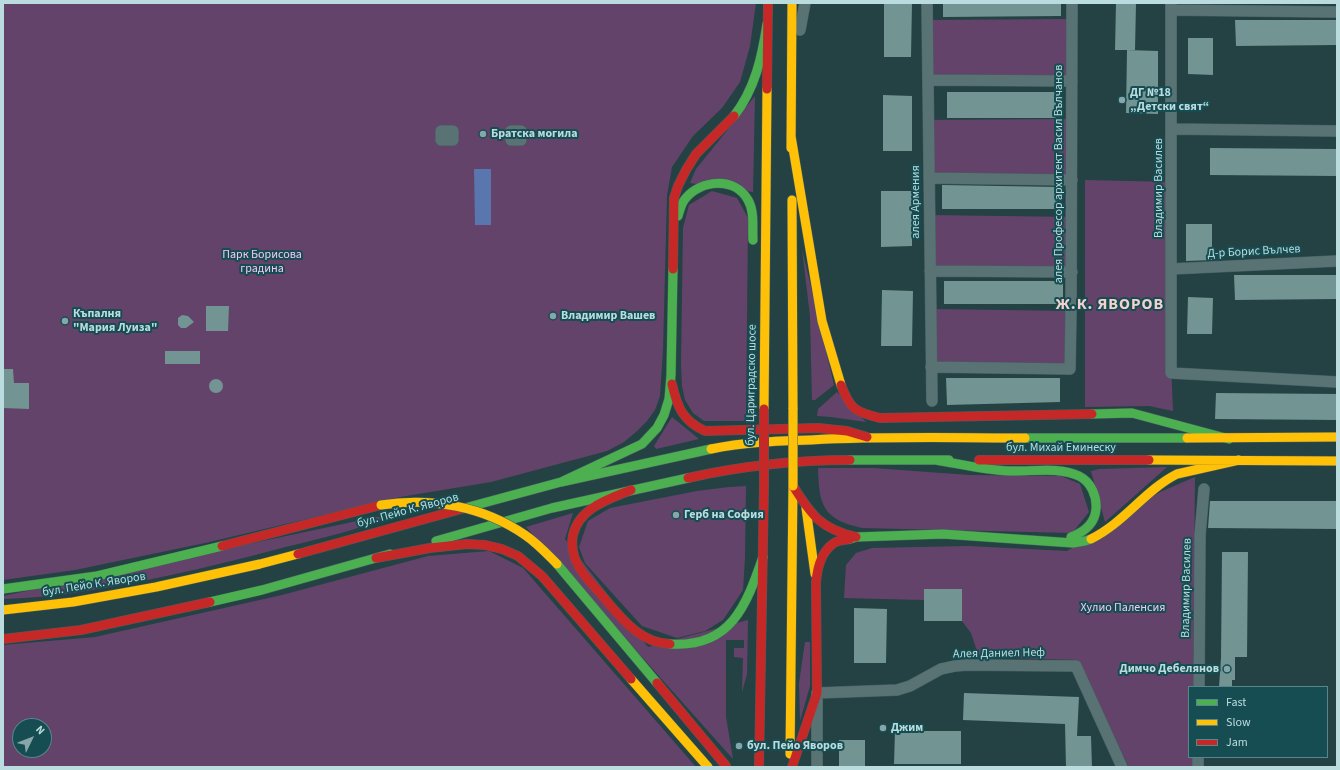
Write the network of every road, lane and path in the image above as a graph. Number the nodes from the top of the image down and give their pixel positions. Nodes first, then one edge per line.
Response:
1 (768, 3) edge
2 (792, 3) edge
3 (805, 3) edge
4 (927, 3) edge
5 (1072, 3) edge
6 (1171, 7) edge
7 (1337, 12) edge
8 (767, 24) junction
9 (792, 76) junction
10 (928, 80) junction
11 (1072, 81) junction
12 (1172, 129) junction
13 (1337, 131) edge
14 (791, 136) junction
15 (929, 178) junction
16 (1072, 180) junction
17 (673, 238) junction
18 (753, 247) dead end
19 (1337, 261) edge
20 (756, 262) dead end
21 (1171, 269) junction
22 (930, 271) junction
23 (1072, 272) junction
24 (766, 305) junction
25 (931, 368) junction
26 (671, 375) junction
27 (1337, 382) edge
28 (932, 401) dead end
29 (867, 437) junction
30 (1337, 437) edge
31 (818, 439) joint
32 (1229, 439) junction
33 (936, 460) junction
34 (1239, 460) junction
35 (1337, 461) edge
36 (561, 482) junction
37 (793, 486) junction
38 (631, 490) junction
39 (1204, 490) dead end
40 (806, 508) junction
41 (857, 537) junction
42 (1047, 542) junction
43 (763, 557) junction
44 (376, 558) junction
45 (816, 583) junction
46 (3, 589) edge
47 (3, 610) edge
48 (3, 640) edge
49 (1199, 686) edge
50 (817, 693) junction
51 (726, 766) edge
52 (708, 767) edge
53 (759, 767) edge
54 (791, 767) edge
55 (817, 767) edge
56 (1122, 767) edge

1 - 8 main road, бул. Цариградско шосе
2 - 9 main road
3 - 9 street
4 - 10 street, алея Армения
5 - 11 street, алея Професор архитект Васил Вълчанов
6 - 7 street
6 - 12 street, Владимир Василев
8 - 17 main road
8 - 24 main road, бул. Цариградско шосе
9 - 14 main road
10 - 11 street
10 - 15 street, алея Армения
11 - 16 street, алея Професор архитект Васил Вълчанов
12 - 13 street
12 - 21 street, Владимир Василев
14 - 32 main road
14 - 37 main road, bridge
15 - 16 street
15 - 22 street, алея Армения
16 - 23 street, алея Професор архитект Васил Вълчанов
17 - 18 main road
17 - 26 main road
19 - 21 street, Д-р Борис Вълчев
20 - 24 main road
21 - 27 street, Владимир Василев
22 - 23 street
22 - 25 street, алея Армения
23 - 25 street, алея Професор архитект Васил Вълчанов
24 - 43 main road, бул. Цариградско шосе, bridge
25 - 28 street, алея Армения
26 - 29 main road
26 - 36 main road
29 - 31 main road, бул. Михай Еминеску
29 - 32 main road, бул. Михай Еминеску
30 - 32 main road, бул. Михай Еминеску
31 - 36 main road, бул. Пейо К. Яворов
33 - 34 main road, бул. Михай Еминеску
33 - 38 main road, бул. Михай Еминеску
33 - 42 main road
34 - 35 main road, бул. Михай Еминеску
34 - 42 main road
36 - 47 main road, бул. Пейо К. Яворов
37 - 40 main road
37 - 54 main road
38 - 43 main road
38 - 44 main road
39 - 49 street, Владимир Василев
40 - 41 main road
40 - 45 main road
41 - 42 main road
41 - 45 main road
43 - 53 main road, бул. Цариградско шосе
44 - 48 main road
44 - 52 main road
45 - 50 main road
46 - 51 main road, bridge
50 - 54 main road
50 - 55 street
50 - 56 street, Алея Даниел Неф

